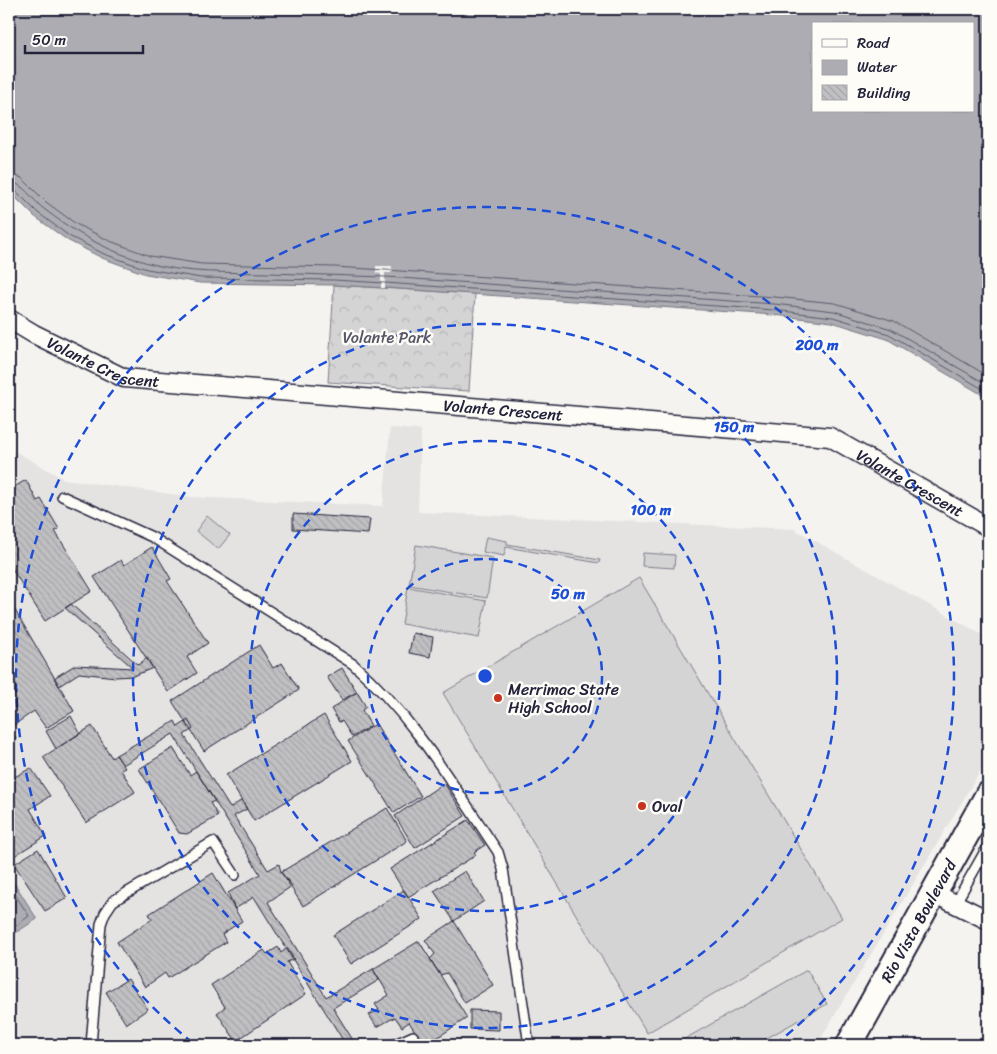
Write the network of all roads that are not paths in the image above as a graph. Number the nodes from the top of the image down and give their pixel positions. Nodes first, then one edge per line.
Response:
1 (9, 319) edge
2 (62, 496) dead end
3 (988, 527) edge
4 (988, 795) edge
5 (988, 846) edge
6 (235, 875) dead end
7 (933, 893) junction
8 (955, 904) junction
9 (988, 920) edge
10 (413, 1036) dead end
11 (91, 1045) edge
12 (393, 1045) edge
13 (529, 1045) edge
14 (849, 1045) edge

1 - 3 street, Volante Crescent
2 - 13 lane
4 - 7 street, Rio Vista Boulevard
5 - 8 lane, Rio Vista Boulevard
6 - 11 lane
7 - 8 street
7 - 14 street, Rio Vista Boulevard
8 - 9 street
10 - 12 lane

